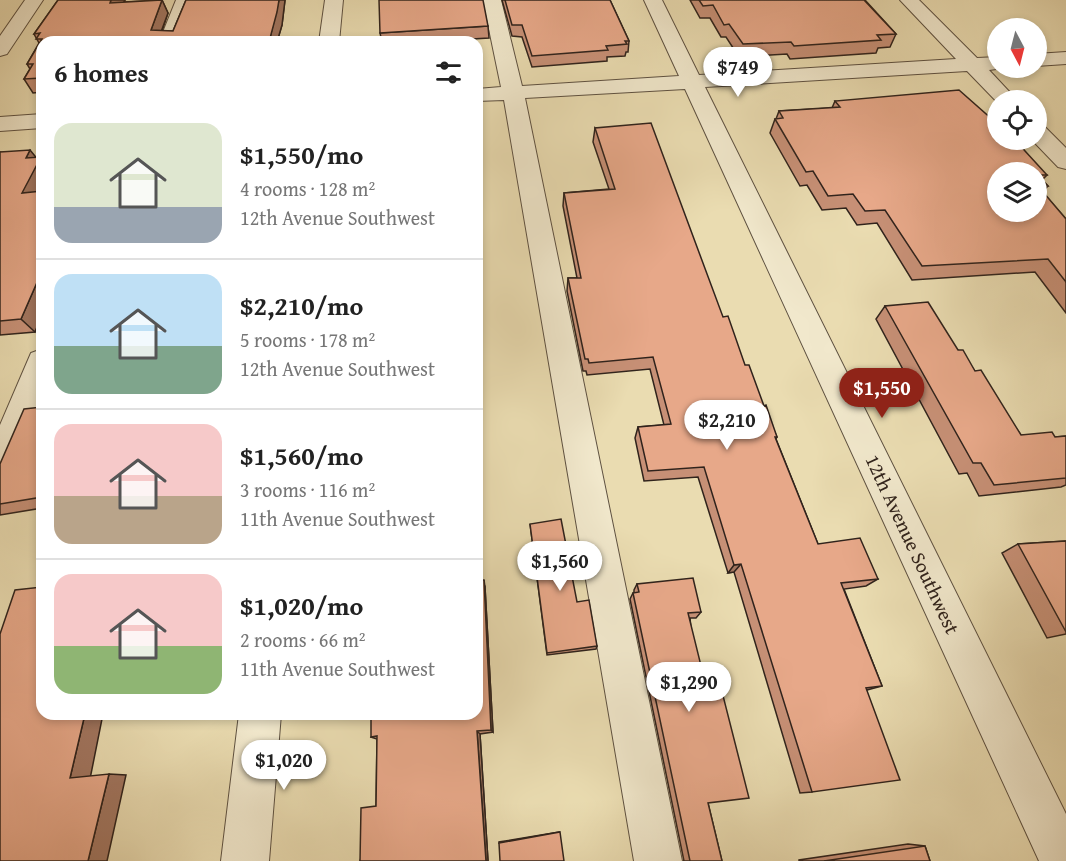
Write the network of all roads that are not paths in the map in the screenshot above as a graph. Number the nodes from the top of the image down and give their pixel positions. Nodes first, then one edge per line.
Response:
1 (34, 0) edge
2 (185, 0) edge
3 (334, 0) edge
4 (492, 0) edge
5 (652, 0) edge
6 (909, 0) edge
7 (171, 36) edge
8 (331, 36) edge
9 (0, 50) edge
10 (1066, 58) edge
11 (1047, 59) edge
12 (987, 63) edge
13 (971, 64) junction
14 (692, 81) junction
15 (997, 90) edge
16 (513, 93) junction
17 (483, 95) edge
18 (36, 121) edge
19 (0, 124) edge
20 (1047, 142) edge
21 (1066, 162) edge
22 (36, 376) edge
23 (0, 466) edge
24 (259, 720) edge
25 (245, 861) edge
26 (658, 861) edge
27 (1064, 861) edge

1 - 9 street
2 - 7 street
3 - 8 street
4 - 16 street
5 - 14 street, 12th Avenue Southwest
6 - 13 street
10 - 11 street
12 - 13 street
13 - 14 street
13 - 15 street
14 - 16 street
14 - 27 street, 12th Avenue Southwest
16 - 17 street
16 - 26 street
18 - 19 street
20 - 21 street
22 - 23 street
24 - 25 street

